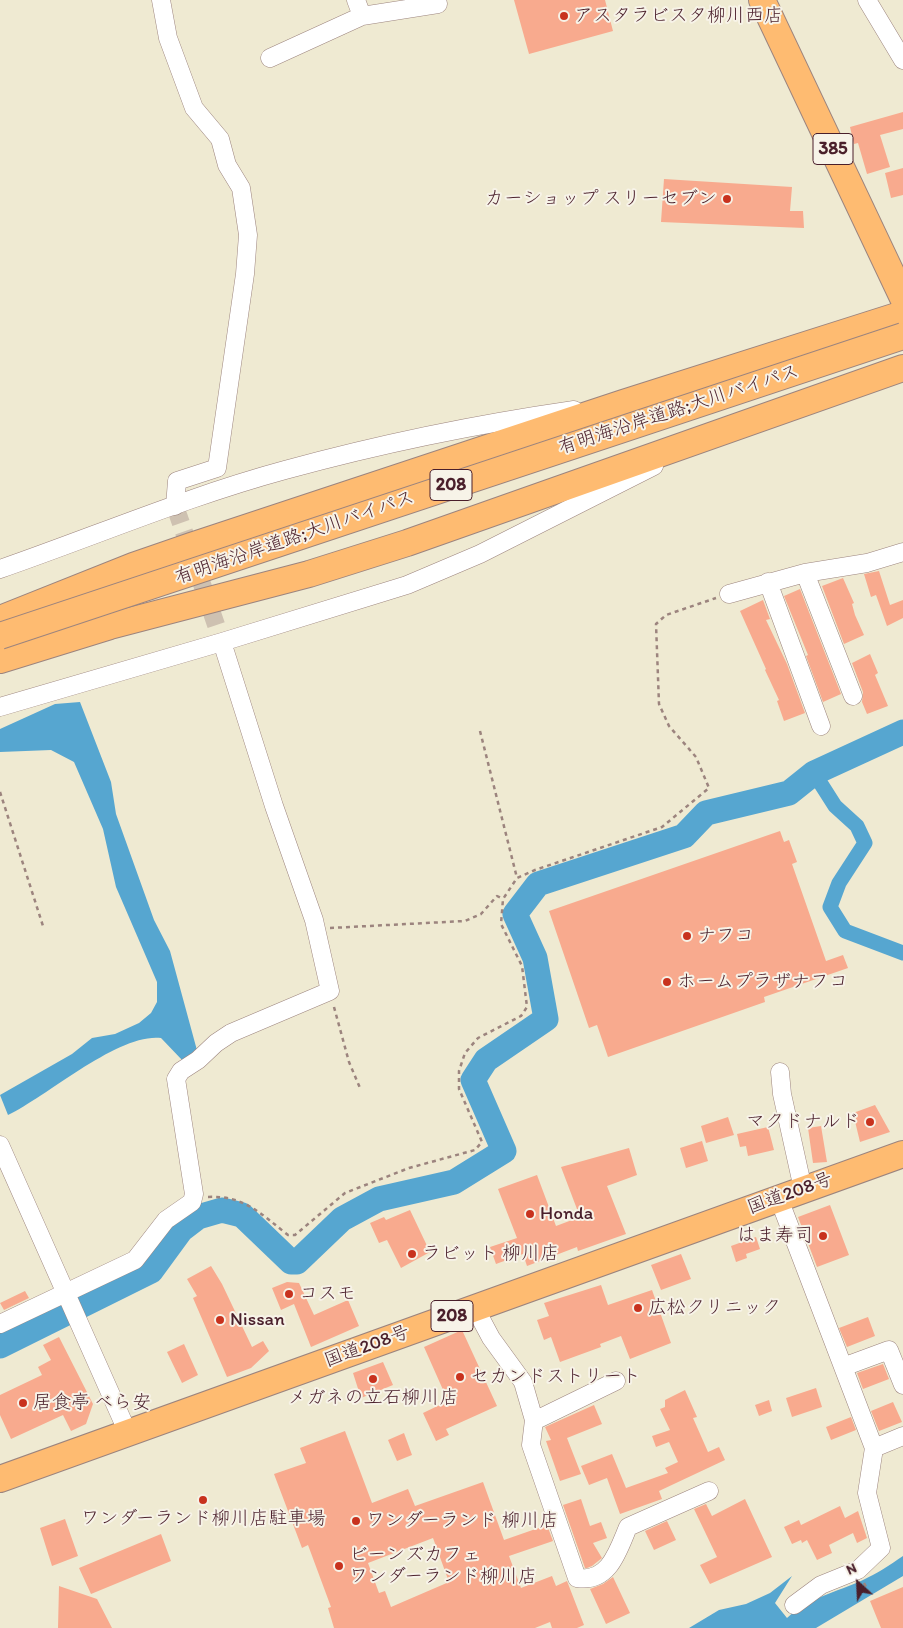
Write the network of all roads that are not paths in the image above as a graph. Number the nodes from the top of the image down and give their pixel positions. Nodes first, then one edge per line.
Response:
1 (161, 0) edge
2 (438, 0) edge
3 (762, 0) edge
4 (867, 0) edge
5 (359, 8) edge
6 (270, 58) dead end
7 (903, 60) edge
8 (903, 298) edge
9 (903, 314) edge
10 (903, 328) edge
11 (903, 336) edge
12 (903, 368) edge
13 (623, 402) junction
14 (694, 444) junction
15 (175, 506) junction
16 (903, 552) edge
17 (0, 569) edge
18 (805, 573) junction
19 (768, 582) junction
20 (729, 594) road end
21 (0, 620) edge
22 (0, 628) edge
23 (0, 636) edge
24 (222, 642) junction
25 (0, 660) edge
26 (854, 696) dead end
27 (0, 707) edge
28 (821, 726) dead end
29 (780, 1072) dead end
30 (0, 1145) edge
31 (903, 1154) edge
32 (803, 1189) junction
33 (779, 1199) junction
34 (66, 1293) junction
35 (475, 1308) junction
36 (0, 1324) edge
37 (844, 1367) junction
38 (616, 1381) dead end
39 (903, 1385) edge
40 (534, 1421) junction
41 (128, 1433) junction
42 (903, 1436) edge
43 (874, 1448) junction
44 (0, 1478) edge
45 (710, 1491) dead end
46 (794, 1605) dead end

1 - 15 street
2 - 5 street
3 - 8 highway, 385
4 - 7 street
5 - 6 street
9 - 13 highway
10 - 22 highway, 有明海沿岸道路;大川バイパス / 208
11 - 23 highway, 有明海沿岸道路;大川バイパス / 208, bridge
12 - 14 highway
13 - 15 street
13 - 21 highway
14 - 24 street
14 - 25 highway
15 - 17 street
16 - 18 street
18 - 19 street
18 - 26 street
19 - 20 street
19 - 28 street
24 - 27 street
24 - 34 street
29 - 32 street
30 - 34 street
31 - 32 highway, 国道208号 / 208
32 - 33 highway, 国道208号 / 208
33 - 35 highway, 国道208号 / 208
33 - 37 street
34 - 36 street
34 - 41 street
35 - 40 street
35 - 41 highway, 国道208号 / 208
37 - 39 street
37 - 43 street
38 - 40 street
40 - 45 street
41 - 44 highway, 国道208号 / 208
42 - 43 street
43 - 46 street

